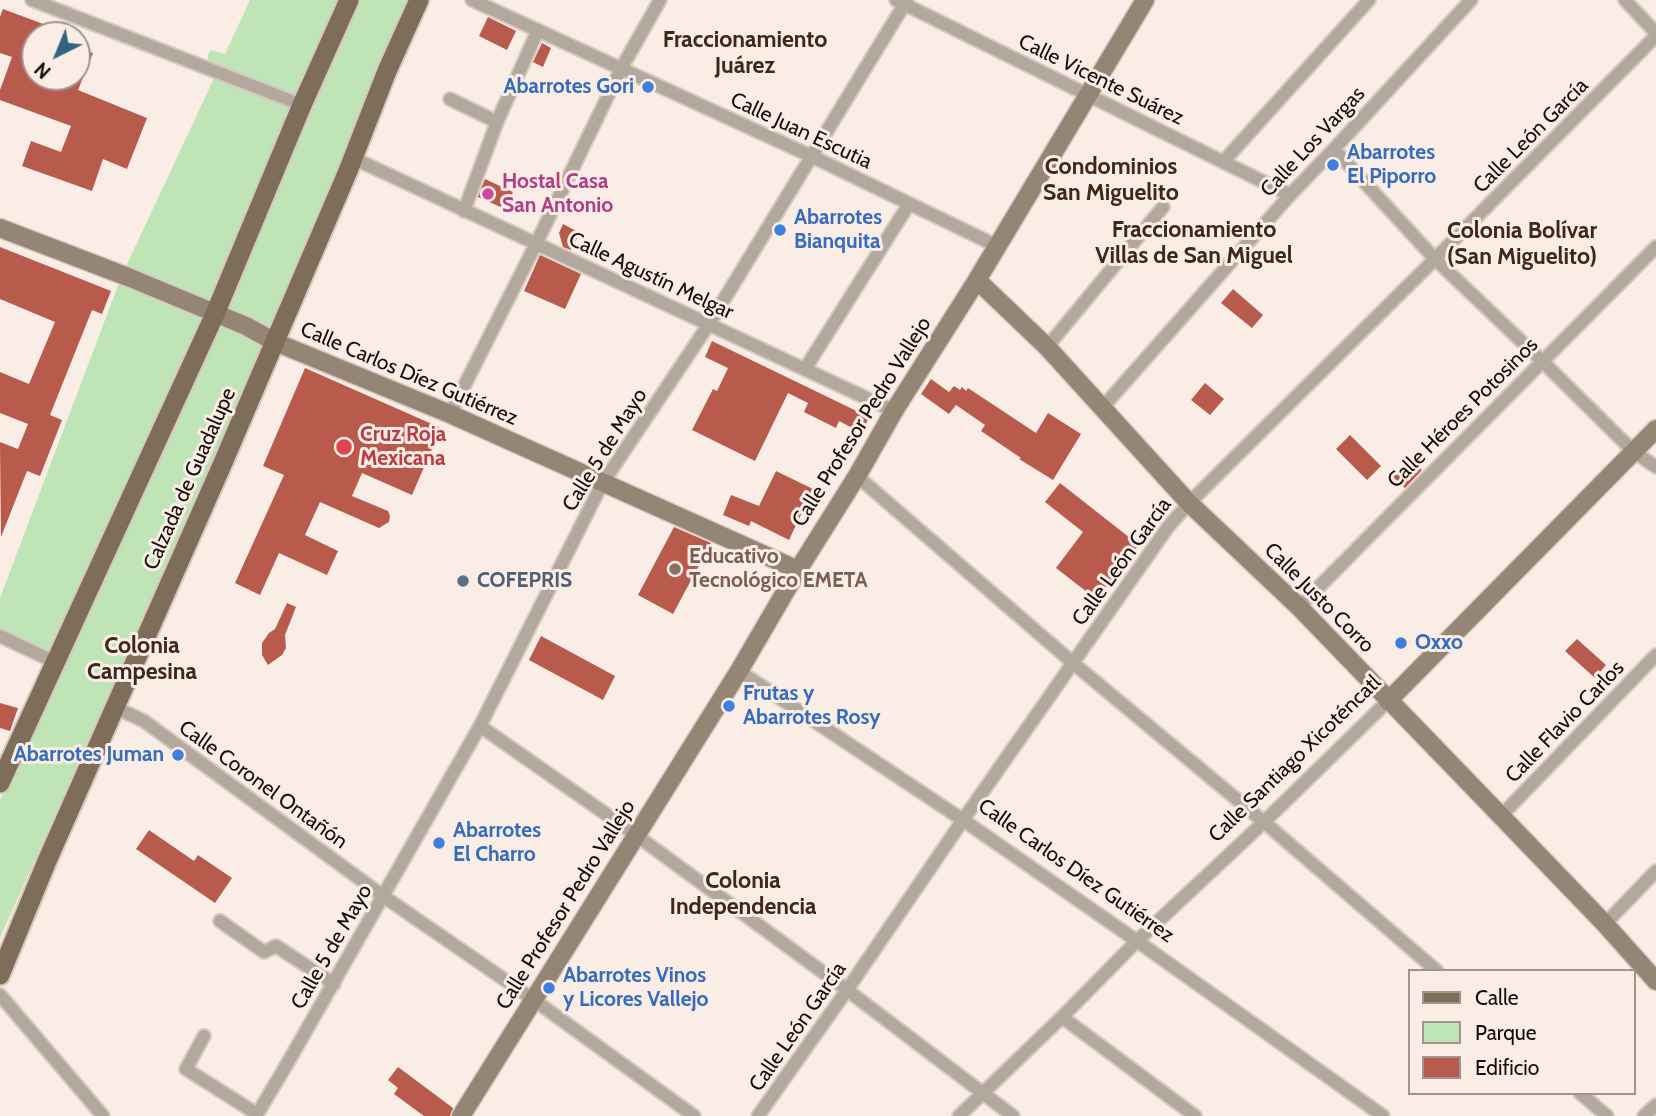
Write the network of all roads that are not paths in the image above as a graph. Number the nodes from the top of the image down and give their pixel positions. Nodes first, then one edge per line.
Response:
1 (32, 0) edge
2 (349, 0) edge
3 (419, 0) edge
4 (472, 0) edge
5 (660, 0) edge
6 (1145, 0) edge
7 (1369, 0) edge
8 (1471, 0) edge
9 (1625, 0) edge
10 (902, 1) edge
11 (538, 30) junction
12 (1656, 35) edge
13 (621, 69) junction
14 (1089, 95) junction
15 (450, 99) dead end
16 (302, 106) junction
17 (497, 122) junction
18 (1334, 149) junction
19 (811, 156) junction
20 (353, 158) junction
21 (1223, 162) junction
22 (1290, 195) junction
23 (909, 204) junction
24 (1163, 207) dead end
25 (464, 211) junction
26 (0, 228) edge
27 (537, 244) junction
28 (997, 246) junction
29 (1656, 247) edge
30 (1435, 259) junction
31 (977, 280) junction
32 (215, 314) junction
33 (709, 324) junction
34 (275, 342) junction
35 (1047, 347) junction
36 (1542, 361) junction
37 (804, 369) junction
38 (1103, 407) junction
39 (894, 411) junction
40 (450, 414) junction
41 (1656, 429) edge
42 (1633, 451) junction
43 (1656, 467) edge
44 (857, 476) junction
45 (602, 484) junction
46 (1189, 502) junction
47 (797, 570) junction
48 (1299, 607) junction
49 (0, 636) edge
50 (1656, 655) edge
51 (55, 662) junction
52 (1073, 663) junction
53 (739, 671) junction
54 (1388, 701) junction
55 (116, 708) junction
56 (480, 726) junction
57 (0, 783) edge
58 (1501, 816) junction
59 (963, 820) junction
60 (1264, 822) junction
61 (636, 835) junction
62 (1656, 871) edge
63 (383, 896) junction
64 (220, 921) dead end
65 (1605, 924) junction
66 (1137, 941) junction
67 (1435, 969) edge
68 (0, 975) edge
69 (1656, 981) edge
70 (334, 984) junction
71 (848, 990) junction
72 (0, 995) edge
73 (534, 1000) junction
74 (1062, 1017) junction
75 (204, 1036) dead end
76 (983, 1093) junction
77 (1582, 1095) edge
78 (1656, 1105) edge
79 (256, 1115) edge
80 (103, 1116) edge
81 (461, 1116) edge
82 (694, 1116) edge
83 (758, 1116) edge
84 (959, 1116) edge
85 (1013, 1116) edge
86 (1195, 1116) edge
87 (1383, 1116) edge
88 (1607, 1116) edge
89 (1644, 1116) edge

1 - 16 street
2 - 16 main road
3 - 20 main road, Calzada de Guadalupe
4 - 11 street, Calle Juan Escutia
5 - 13 street
6 - 14 street, Calle Profesor Pedro Vallejo
7 - 21 street
8 - 18 street, Calle Los Vargas
9 - 12 street
10 - 14 street, Calle Vicente Suárez
10 - 19 street, Calle 5 de Mayo
11 - 13 street, Calle Juan Escutia
11 - 17 street
12 - 30 street, Calle León García
13 - 19 street, Calle Juan Escutia
13 - 27 street
14 - 21 street, Calle Vicente Suárez
14 - 28 street, Calle Profesor Pedro Vallejo
15 - 17 street
16 - 32 main road
17 - 25 street
18 - 22 street, Calle Los Vargas
18 - 30 street
19 - 23 street, Calle Juan Escutia
19 - 33 street, Calle 5 de Mayo
20 - 25 street, Calle Agustín Melgar
20 - 34 main road, Calzada de Guadalupe
21 - 22 street, Calle Vicente Suárez
22 - 38 street, Calle Los Vargas
23 - 28 street, Calle Juan Escutia
23 - 37 street
24 - 35 street
25 - 27 street, Calle Agustín Melgar
26 - 32 street, Calle Carlos Díez Gutiérrez
27 - 33 street, Calle Agustín Melgar
27 - 40 street
28 - 31 street, Calle Profesor Pedro Vallejo
29 - 36 street, Calle Héroes Potosinos
30 - 36 street
30 - 46 street, Calle León García
31 - 35 street, Calle Justo Corro
31 - 39 street, Calle Profesor Pedro Vallejo
32 - 34 street, Calle Carlos Díez Gutiérrez
32 - 51 main road
33 - 37 street, Calle Agustín Melgar
33 - 45 street, Calle 5 de Mayo
34 - 40 street, Calle Carlos Díez Gutiérrez
34 - 55 main road, Calzada de Guadalupe
35 - 38 street, Calle Justo Corro
36 - 42 street
36 - 48 street, Calle Héroes Potosinos
37 - 39 street, Calle Agustín Melgar
38 - 46 street, Calle Justo Corro
39 - 44 street, Calle Profesor Pedro Vallejo
40 - 45 street, Calle Carlos Díez Gutiérrez
41 - 42 street, Calle Santiago Xicoténcatl
42 - 43 street
42 - 54 street, Calle Santiago Xicoténcatl
44 - 47 street, Calle Profesor Pedro Vallejo
44 - 52 street
45 - 47 street, Calle Carlos Díez Gutiérrez
45 - 56 street, Calle 5 de Mayo
46 - 48 street, Calle Justo Corro
46 - 52 street, Calle León García
47 - 53 street, Calle Profesor Pedro Vallejo
48 - 54 street, Calle Justo Corro
49 - 51 street
50 - 58 street, Calle Flavio Carlos
51 - 57 main road
52 - 59 street, Calle León García
52 - 60 street
53 - 59 street, Calle Carlos Díez Gutiérrez
53 - 61 street, Calle Profesor Pedro Vallejo
54 - 58 street, Calle Justo Corro
54 - 60 street, Calle Santiago Xicoténcatl
55 - 63 street, Calle Coronel Ontañón
55 - 68 main road, Calzada de Guadalupe
56 - 61 street
56 - 63 street, Calle 5 de Mayo
58 - 65 street, Calle Justo Corro
59 - 66 street, Calle Carlos Díez Gutiérrez
59 - 71 street, Calle León García
60 - 66 street, Calle Santiago Xicoténcatl
60 - 67 street
61 - 71 street
61 - 73 street, Calle Profesor Pedro Vallejo
62 - 65 street
63 - 70 street, Calle 5 de Mayo
63 - 73 street, Calle Coronel Ontañón
64 - 70 street
65 - 69 street, Calle Justo Corro
66 - 74 street, Calle Santiago Xicoténcatl
66 - 87 street, Calle Carlos Díez Gutiérrez
70 - 79 street, Calle 5 de Mayo
71 - 76 street
71 - 83 street, Calle León García
72 - 80 street
73 - 81 street, Calle Profesor Pedro Vallejo
73 - 82 street, Calle Coronel Ontañón
74 - 76 street, Calle Santiago Xicoténcatl
74 - 86 street
75 - 79 street
76 - 84 street, Calle Santiago Xicoténcatl
76 - 85 street
77 - 88 street
78 - 89 street

